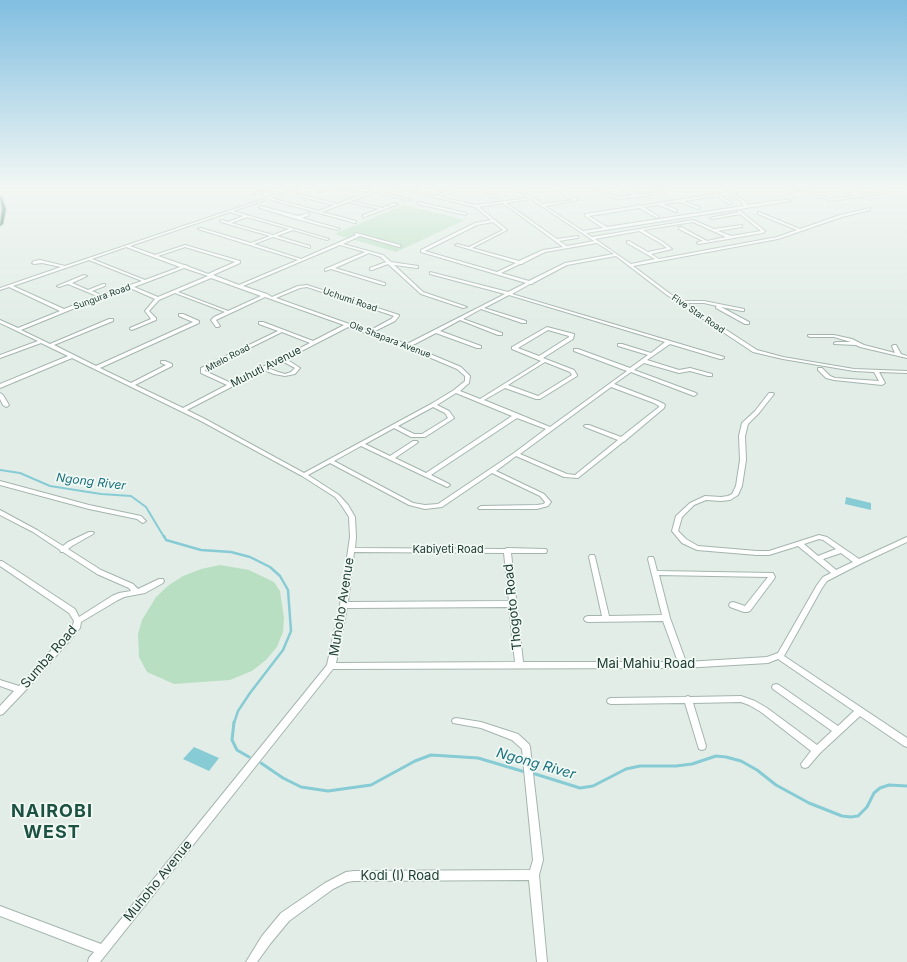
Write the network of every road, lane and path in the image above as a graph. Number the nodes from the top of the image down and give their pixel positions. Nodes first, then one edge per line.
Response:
1 (165, 233) edge
2 (213, 233) edge
3 (263, 233) edge
4 (282, 233) edge
5 (306, 233) edge
6 (458, 233) edge
7 (499, 233) edge
8 (546, 233) edge
9 (584, 233) edge
10 (623, 233) edge
11 (645, 233) edge
12 (689, 233) edge
13 (721, 233) edge
14 (758, 233) edge
15 (791, 233) edge
16 (274, 236) junction
17 (577, 237) dead end
18 (592, 238) junction
19 (731, 238) junction
20 (327, 239) dead end
21 (556, 240) junction
22 (597, 242) junction
23 (628, 242) dead end
24 (707, 242) junction
25 (252, 244) junction
26 (340, 244) junction
27 (699, 244) dead end
28 (457, 245) dead end
29 (126, 246) junction
30 (399, 246) dead end
31 (309, 247) dead end
32 (566, 247) junction
33 (470, 248) junction
34 (369, 251) junction
35 (648, 253) junction
36 (617, 255) junction
37 (155, 256) junction
38 (89, 259) junction
39 (302, 260) junction
40 (659, 260) junction
41 (389, 262) junction
42 (521, 263) junction
43 (630, 265) junction
44 (184, 266) junction
45 (65, 267) junction
46 (417, 267) dead end
47 (59, 269) junction
48 (371, 269) dead end
49 (431, 273) dead end
50 (498, 274) junction
51 (85, 276) dead end
52 (211, 276) junction
53 (145, 281) junction
54 (68, 283) junction
55 (531, 283) junction
56 (384, 284) dead end
57 (104, 285) dead end
58 (10, 286) junction
59 (59, 286) dead end
60 (240, 286) junction
61 (130, 287) junction
62 (0, 289) edge
63 (88, 291) junction
64 (175, 292) junction
65 (509, 294) junction
66 (266, 295) junction
67 (101, 296) junction
68 (273, 298) junction
69 (158, 299) junction
70 (680, 302) junction
71 (715, 305) junction
72 (481, 308) junction
73 (742, 310) dead end
74 (64, 311) junction
75 (476, 311) junction
76 (228, 312) junction
77 (182, 315) dead end
78 (460, 319) junction
79 (111, 320) dead end
80 (1, 322) edge
81 (524, 322) dead end
82 (261, 323) dead end
83 (746, 323) dead end
84 (348, 325) junction
85 (218, 326) dead end
86 (19, 329) junction
87 (132, 329) dead end
88 (281, 331) junction
89 (436, 331) junction
90 (370, 332) junction
91 (500, 334) dead end
92 (810, 336) dead end
93 (42, 341) junction
94 (669, 342) junction
95 (314, 343) junction
96 (836, 343) dead end
97 (857, 344) junction
98 (51, 345) junction
99 (620, 345) dead end
100 (407, 346) junction
101 (894, 346) dead end
102 (479, 347) dead end
103 (576, 350) dead end
104 (651, 355) junction
105 (899, 355) junction
106 (73, 356) junction
107 (0, 357) edge
108 (907, 357) edge
109 (722, 358) dead end
110 (282, 359) junction
111 (542, 360) junction
112 (644, 361) junction
113 (163, 362) dead end
114 (96, 368) junction
115 (264, 368) junction
116 (820, 369) dead end
117 (632, 371) junction
118 (876, 371) junction
119 (907, 372) edge
120 (710, 375) dead end
121 (131, 385) junction
122 (230, 385) junction
123 (611, 385) junction
124 (0, 386) edge
125 (505, 386) junction
126 (456, 390) junction
127 (694, 394) dead end
128 (771, 394) dead end
129 (0, 395) edge
130 (481, 400) junction
131 (6, 405) dead end
132 (433, 405) junction
133 (183, 410) junction
134 (517, 415) junction
135 (394, 426) junction
136 (587, 426) dead end
137 (550, 429) junction
138 (623, 440) junction
139 (415, 442) dead end
140 (361, 444) junction
141 (516, 454) junction
142 (390, 458) junction
143 (330, 461) junction
144 (492, 471) junction
145 (304, 475) junction
146 (426, 475) junction
147 (2, 485) edge
148 (447, 485) dead end
149 (481, 508) dead end
150 (0, 512) edge
151 (143, 521) dead end
152 (91, 533) dead end
153 (907, 539) edge
154 (798, 543) junction
155 (63, 550) junction
156 (351, 550) junction
157 (507, 550) junction
158 (841, 550) junction
159 (544, 551) dead end
160 (592, 557) dead end
161 (651, 559) dead end
162 (817, 559) junction
163 (858, 562) junction
164 (0, 563) edge
165 (655, 573) junction
166 (835, 573) junction
167 (161, 582) dead end
168 (137, 592) junction
169 (513, 604) junction
170 (344, 605) junction
171 (733, 605) dead end
172 (606, 618) junction
173 (666, 618) junction
174 (588, 619) dead end
175 (78, 621) junction
176 (779, 656) junction
177 (519, 664) junction
178 (683, 665) junction
179 (331, 666) junction
180 (0, 683) edge
181 (776, 687) dead end
182 (21, 690) junction
183 (688, 699) junction
184 (611, 700) dead end
185 (0, 712) edge
186 (859, 712) junction
187 (456, 721) dead end
188 (838, 731) junction
189 (907, 743) edge
190 (702, 746) dead end
191 (817, 750) junction
192 (805, 764) dead end
193 (534, 875) junction
194 (0, 911) edge
195 (102, 950) junction
196 (93, 962) edge
197 (251, 962) edge
198 (542, 962) edge

1 - 29 street
2 - 25 street
3 - 16 street
4 - 16 street
5 - 20 street
6 - 50 street
7 - 33 street
8 - 21 street
9 - 18 street, Five Star Road
10 - 18 street
11 - 35 street
12 - 24 street
13 - 19 street
14 - 19 street
15 - 40 street
16 - 25 street
16 - 31 street
17 - 21 street
18 - 22 street, Five Star Road
19 - 24 street
21 - 32 street
22 - 32 street
22 - 36 street, Five Star Road
23 - 35 street
24 - 27 street
25 - 39 street
26 - 30 street
26 - 34 street
26 - 39 street
28 - 33 street
29 - 37 street, Ole Shapara Avenue
29 - 38 street
32 - 42 street
33 - 42 street
34 - 41 street
34 - 56 street
35 - 40 street
36 - 43 street, Five Star Road
36 - 55 street
37 - 44 street, Ole Shapara Avenue
37 - 52 street
38 - 45 street
38 - 53 street
39 - 60 street
40 - 43 street
41 - 46 street
41 - 48 street
41 - 75 street
42 - 50 street
43 - 70 street, Five Star Road
44 - 52 street, Ole Shapara Avenue
44 - 53 street, Sungura Road
45 - 47 street
45 - 47 street
47 - 58 street
49 - 65 street
50 - 55 street
51 - 54 street
52 - 60 street, Ole Shapara Avenue
52 - 64 street
53 - 61 street, Sungura Road
54 - 59 street
54 - 63 street
55 - 65 street
57 - 63 street
58 - 62 street
58 - 74 street
60 - 66 street, Ole Shapara Avenue
61 - 67 street, Sungura Road
61 - 69 street
63 - 67 street
64 - 69 street
64 - 76 street
65 - 72 street
65 - 94 street
66 - 68 street, Ole Shapara Avenue
66 - 76 street
67 - 74 street, Sungura Road
68 - 84 street, Ole Shapara Avenue
68 - 90 street, Uchumi Road
69 - 87 street
70 - 71 street
70 - 118 street, Five Star Road
71 - 73 street
71 - 83 street
72 - 75 street
72 - 81 street
74 - 86 street, Sungura Road
75 - 78 street
76 - 85 street
77 - 114 street
78 - 89 street
78 - 91 street
79 - 98 street
80 - 86 street, Muhoho Avenue
82 - 88 street
84 - 90 street, Ole Shapara Avenue
84 - 95 street, Muhuti Avenue
86 - 93 street, Muhoho Avenue
88 - 95 street
88 - 122 street, Mtelo Road
89 - 100 street
89 - 102 street
90 - 100 street, Ole Shapara Avenue
92 - 97 street
93 - 98 street, Muhoho Avenue
93 - 107 street
94 - 104 street
94 - 109 street
95 - 110 street, Muhuti Avenue
96 - 97 street
97 - 105 street
98 - 106 street, Muhoho Avenue
99 - 104 street
100 - 126 street, Ole Shapara Avenue
101 - 105 street
103 - 117 street
104 - 112 street
105 - 108 street
106 - 114 street, Muhoho Avenue
106 - 124 street
110 - 115 street, Muhuti Avenue
110 - 115 street
111 - 111 street
111 - 125 street
111 - 125 street
112 - 117 street
112 - 120 street
113 - 121 street
114 - 121 street, Muhoho Avenue
115 - 122 street, Muhuti Avenue
116 - 118 street
117 - 123 street
117 - 127 street
118 - 119 street, Five Star Road
121 - 133 street, Muhoho Avenue
122 - 133 street, Muhuti Avenue
123 - 137 street
123 - 138 street
125 - 130 street
126 - 130 street
126 - 132 street, Ole Shapara Avenue
128 - 154 street
129 - 131 street
130 - 134 street
132 - 135 street, Ole Shapara Avenue
132 - 135 street
133 - 145 street, Muhoho Avenue
134 - 137 street
134 - 146 street
135 - 140 street, Ole Shapara Avenue
136 - 138 street
137 - 141 street
138 - 141 street
139 - 142 street
140 - 142 street
140 - 143 street, Ole Shapara Avenue
141 - 144 street
142 - 146 street
143 - 144 street
143 - 145 street, Ole Shapara Avenue
144 - 149 street
145 - 156 street, Muhoho Avenue
146 - 148 street
147 - 151 street
150 - 155 street
152 - 155 street
153 - 163 street
154 - 158 street
154 - 162 street
155 - 168 street
156 - 157 street, Kabiyeti Road
156 - 170 street, Muhoho Avenue
157 - 159 street, Kabiyeti Road
157 - 169 street, Thogoto Road
158 - 162 street
158 - 163 street
160 - 172 street
161 - 165 street
162 - 166 street
163 - 166 street
164 - 175 street, Sumba Road
165 - 171 street
165 - 173 street
166 - 176 street
167 - 168 street
168 - 175 street
169 - 170 street
169 - 177 street, Thogoto Road
170 - 179 street, Muhoho Avenue
172 - 173 street
172 - 174 street
173 - 178 street
175 - 182 street, Sumba Road
176 - 178 street, Mai Mahiu Road
176 - 186 street
177 - 178 street, Mai Mahiu Road
177 - 179 street, Mai Mahiu Road
179 - 195 street, Muhoho Avenue
180 - 182 street
181 - 188 street
182 - 185 street, Sumba Road
183 - 184 street
183 - 190 street
183 - 191 street
186 - 188 street
186 - 189 street
187 - 193 street
188 - 191 street
191 - 192 street
193 - 197 street, Kodi (I) Road
193 - 198 street
194 - 195 street
195 - 196 street, Muhoho Avenue

